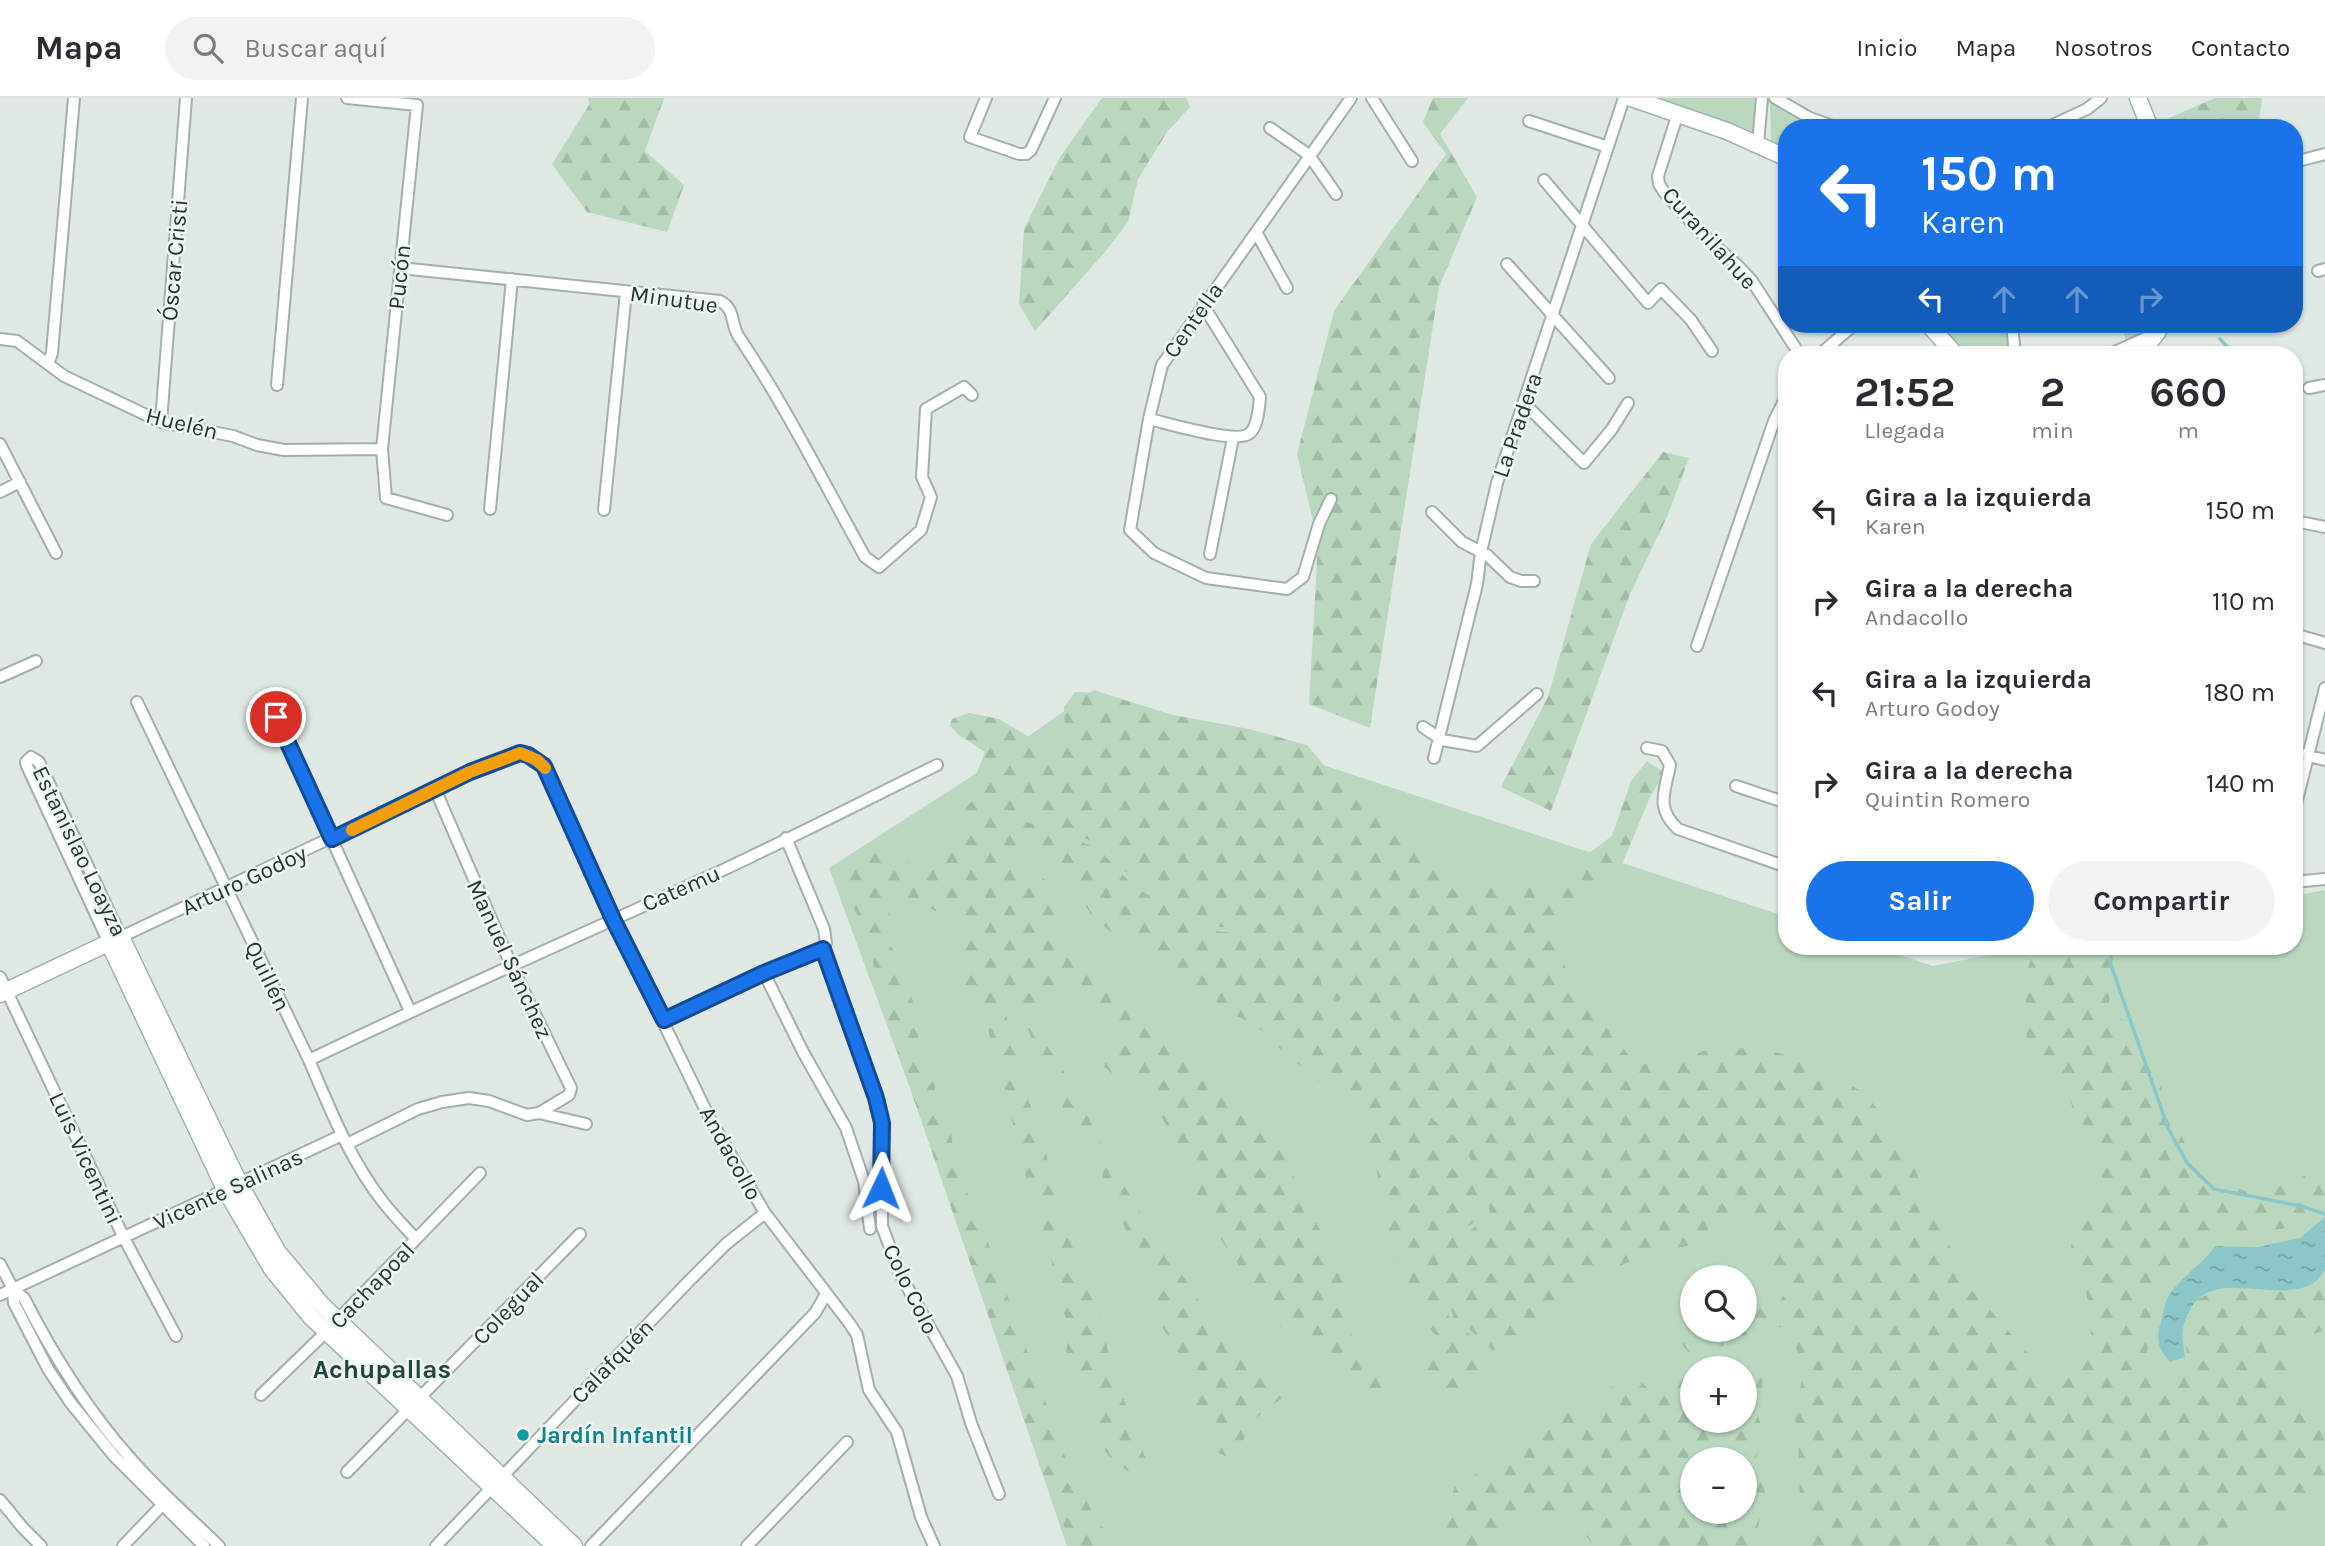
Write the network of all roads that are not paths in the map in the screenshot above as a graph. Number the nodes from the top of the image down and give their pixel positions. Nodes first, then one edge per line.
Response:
1 (75, 98) edge
2 (186, 98) edge
3 (302, 98) edge
4 (347, 98) edge
5 (986, 98) edge
6 (1055, 98) edge
7 (1351, 98) edge
8 (1372, 98) edge
9 (1624, 98) edge
10 (1630, 98) edge
11 (1762, 98) edge
12 (1774, 98) edge
13 (2101, 98) edge
14 (2138, 98) edge
15 (1678, 113) junction
16 (1813, 119) edge
17 (2066, 119) edge
18 (2146, 119) edge
19 (1529, 121) dead end
20 (1270, 128) dead end
21 (1758, 144) junction
22 (1608, 146) junction
23 (1778, 154) edge
24 (2325, 154) edge
25 (1309, 155) junction
26 (2303, 160) edge
27 (1412, 161) dead end
28 (1544, 180) dead end
29 (1336, 194) dead end
30 (1582, 226) junction
31 (1256, 232) junction
32 (1507, 264) dead end
33 (400, 268) junction
34 (512, 279) junction
35 (1287, 288) dead end
36 (626, 292) junction
37 (1203, 305) junction
38 (1553, 316) junction
39 (1778, 321) edge
40 (1845, 333) edge
41 (1936, 333) edge
42 (2150, 333) edge
43 (0, 339) edge
44 (1829, 346) edge
45 (1948, 346) edge
46 (2125, 346) edge
47 (1712, 351) dead end
48 (48, 364) junction
49 (1609, 378) dead end
50 (276, 385) dead end
51 (2325, 385) edge
52 (2309, 388) dead end
53 (972, 395) dead end
54 (1628, 403) dead end
55 (1525, 404) junction
56 (1778, 413) edge
57 (1149, 419) junction
58 (161, 422) junction
59 (1233, 438) junction
60 (0, 444) edge
61 (382, 449) junction
62 (12, 468) junction
63 (0, 475) edge
64 (20, 482) junction
65 (0, 492) edge
66 (1331, 499) dead end
67 (490, 509) dead end
68 (604, 510) dead end
69 (1432, 512) dead end
70 (447, 515) dead end
71 (2303, 523) edge
72 (2325, 527) edge
73 (1481, 552) junction
74 (55, 553) dead end
75 (1210, 554) dead end
76 (1534, 581) dead end
77 (2303, 637) edge
78 (2325, 643) edge
79 (1697, 646) dead end
80 (36, 661) dead end
81 (0, 677) edge
82 (2325, 688) edge
83 (1537, 694) dead end
84 (137, 702) dead end
85 (276, 717) dead end
86 (1423, 727) dead end
87 (1440, 738) junction
88 (1647, 748) dead end
89 (2303, 754) edge
90 (528, 755) joint
91 (2308, 755) junction
92 (1434, 758) dead end
93 (2325, 760) edge
94 (937, 765) dead end
95 (2303, 775) edge
96 (1736, 786) dead end
97 (435, 789) junction
98 (1778, 800) edge
99 (786, 838) junction
100 (332, 839) junction
101 (1778, 864) edge
102 (2325, 879) edge
103 (2303, 881) edge
104 (226, 887) junction
105 (613, 919) junction
106 (115, 940) junction
107 (823, 949) junction
108 (512, 967) junction
109 (764, 973) junction
110 (2, 988) edge
111 (410, 1012) junction
112 (664, 1020) junction
113 (309, 1060) junction
114 (536, 1113) junction
115 (586, 1124) dead end
116 (344, 1139) junction
117 (480, 1173) dead end
118 (232, 1186) junction
119 (765, 1213) junction
120 (870, 1230) dead end
121 (580, 1234) dead end
122 (124, 1238) junction
123 (416, 1239) junction
124 (0, 1264) edge
125 (13, 1289) junction
126 (826, 1294) junction
127 (0, 1295) edge
128 (332, 1326) junction
129 (176, 1336) dead end
130 (261, 1395) dead end
131 (415, 1405) junction
132 (847, 1442) dead end
133 (347, 1472) dead end
134 (497, 1482) junction
135 (999, 1494) dead end
136 (0, 1500) edge
137 (166, 1502) junction
138 (41, 1546) edge
139 (123, 1546) edge
140 (204, 1546) edge
141 (219, 1546) edge
142 (436, 1546) edge
143 (555, 1546) edge
144 (574, 1546) edge
145 (591, 1546) edge
146 (747, 1546) edge
147 (934, 1546) edge

1 - 48 street
2 - 58 street, Óscar Cristi
3 - 50 street
4 - 33 street, Pucón
5 - 6 street
7 - 25 street, Centella
8 - 27 street
9 - 22 street, La Pradera
10 - 15 street
11 - 21 street
12 - 16 street
13 - 17 street
14 - 18 street
15 - 21 street
15 - 39 street, Curanilahue
19 - 22 street
20 - 25 street
21 - 23 street
22 - 30 street, La Pradera
24 - 26 street
25 - 29 street
25 - 31 street, Centella
28 - 30 street
30 - 38 street, La Pradera
30 - 47 street
31 - 35 street
31 - 37 street, Centella
32 - 38 street
33 - 34 street, Minutue
33 - 61 street, Pucón
34 - 36 street, Minutue
34 - 67 street
36 - 53 street, Minutue
36 - 68 street
37 - 57 street, Centella
37 - 59 street
38 - 49 street
38 - 55 street, La Pradera
40 - 44 street
41 - 45 street
42 - 46 street
43 - 48 street, Huelén
48 - 58 street, Huelén
51 - 52 street
54 - 55 street
55 - 73 street, La Pradera
56 - 79 street
57 - 59 street
57 - 66 street, Centella
58 - 61 street, Huelén
59 - 75 street
60 - 62 street
61 - 70 street, Pucón
62 - 63 street
62 - 64 street
64 - 65 street
64 - 74 street
69 - 73 street
71 - 72 street
73 - 76 street
73 - 87 street, La Pradera
77 - 78 street
80 - 81 street
82 - 91 street
83 - 87 street
84 - 104 street, Quillén
85 - 100 street
86 - 87 street
87 - 92 street, La Pradera
88 - 101 street
89 - 91 street
90 - 97 street, Arturo Godoy
90 - 105 street, Andacollo
91 - 93 street
91 - 95 street
94 - 99 street, Catemu
96 - 98 street
97 - 100 street, Arturo Godoy
97 - 108 street, Manuel Sánchez
99 - 105 street, Catemu
99 - 107 street, Colo Colo
100 - 104 street, Arturo Godoy
100 - 111 street
102 - 103 street
104 - 106 street, Arturo Godoy
104 - 113 street, Quillén
105 - 108 street, Catemu
105 - 112 street, Andacollo
106 - 106 street, Estanislao Loayza
106 - 110 street, Arturo Godoy
106 - 118 street, Estanislao Loayza
107 - 109 street
107 - 135 street, Colo Colo
108 - 111 street, Catemu
108 - 114 street, Manuel Sánchez
109 - 112 street
109 - 120 street, Colo Colo
110 - 122 street, Luis Vicentini
111 - 113 street, Catemu
112 - 119 street, Andacollo
113 - 116 street, Quillén
114 - 115 street
114 - 116 street, Vicente Salinas
116 - 118 street, Vicente Salinas
116 - 123 street, Quillén
117 - 123 street, Cachapoal
118 - 122 street, Vicente Salinas
118 - 128 street, Estanislao Loayza
119 - 126 street, Andacollo
119 - 134 street, Calafquén
121 - 131 street, Colegual
122 - 125 street, Vicente Salinas
122 - 129 street, Luis Vicentini
123 - 128 street, Cachapoal
124 - 125 street
125 - 127 street, Vicente Salinas
125 - 137 street
126 - 145 street
126 - 147 street, Andacollo
128 - 130 street, Cachapoal
128 - 131 street, Estanislao Loayza
131 - 133 street, Colegual
131 - 134 street, Estanislao Loayza
132 - 146 street
134 - 142 street, Calafquén
134 - 143 street, Estanislao Loayza
134 - 144 street, Estanislao Loayza
136 - 138 street
137 - 139 street
137 - 140 street
137 - 141 street

